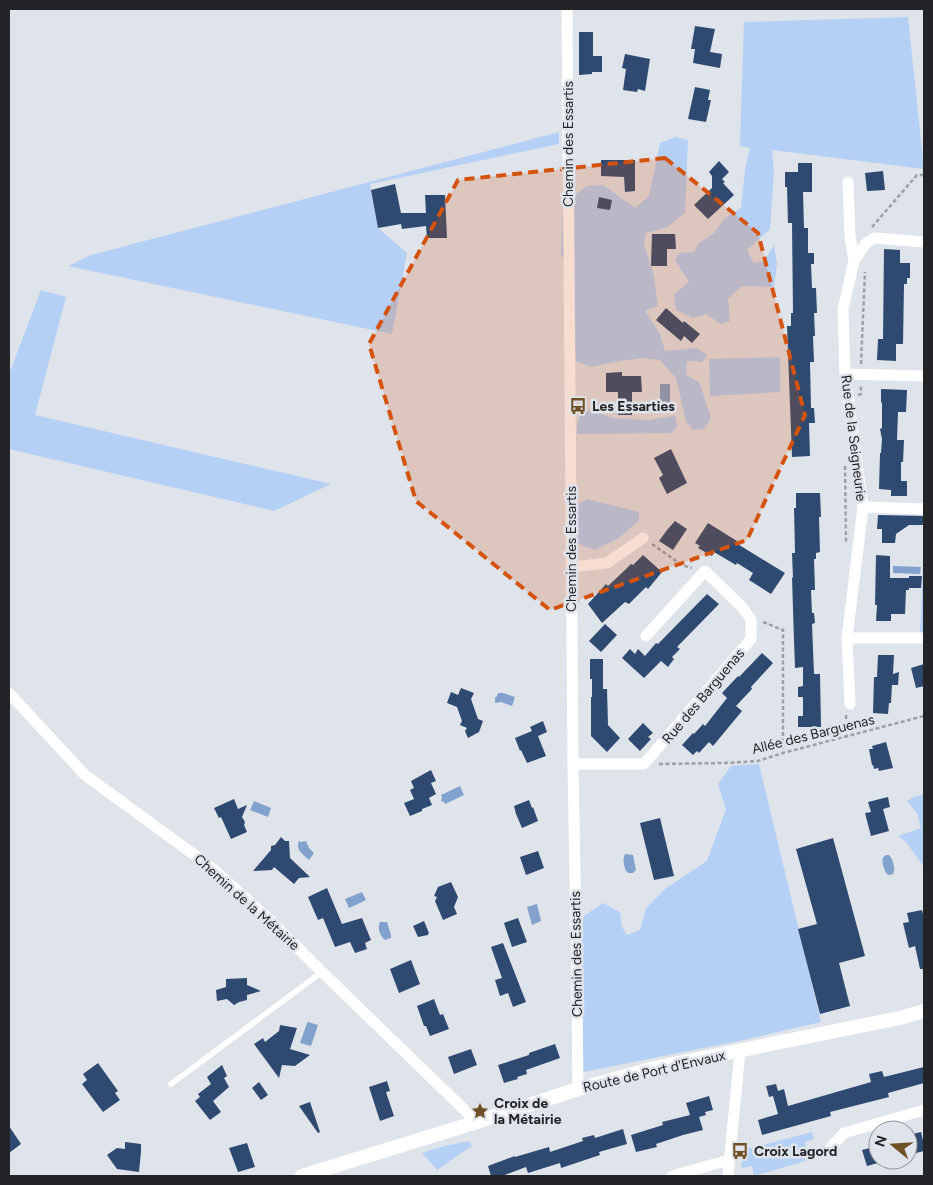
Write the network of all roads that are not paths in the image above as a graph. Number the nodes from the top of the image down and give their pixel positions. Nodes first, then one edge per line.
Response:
1 (567, 9) edge
2 (848, 182) dead end
3 (924, 242) edge
4 (854, 261) junction
5 (845, 374) junction
6 (924, 376) edge
7 (863, 506) junction
8 (924, 509) edge
9 (643, 538) road end
10 (572, 567) junction
11 (646, 636) dead end
12 (847, 638) junction
13 (924, 638) edge
14 (9, 693) edge
15 (850, 704) dead end
16 (573, 764) junction
17 (322, 972) junction
18 (924, 1011) edge
19 (740, 1051) junction
20 (171, 1084) dead end
21 (578, 1089) junction
22 (924, 1110) edge
23 (477, 1122) junction
24 (830, 1148) dead end
25 (729, 1160) junction
26 (302, 1176) edge
27 (672, 1176) edge
28 (728, 1176) edge

1 - 10 street, Chemin des Essartis
2 - 4 street
3 - 4 street
4 - 5 street, Rue de la Seigneurie
5 - 6 street
5 - 7 street, Rue de la Seigneurie
7 - 8 street
7 - 12 street, Rue de la Seigneurie
9 - 10 street
10 - 16 street, Chemin des Essartis
11 - 16 street, Rue des Barguenas
12 - 13 street
12 - 15 street, Rue de la Seigneurie
14 - 17 street, Chemin de la Métairie
16 - 21 street, Chemin des Essartis
17 - 20 lane
17 - 23 street, Chemin de la Métairie
18 - 19 street, Route de Port d'Envaux
19 - 21 street, Route de Port d'Envaux
19 - 25 street
21 - 23 street, Route de Port d'Envaux
22 - 24 street
23 - 26 street, Route de Port d'Envaux
25 - 27 street
25 - 28 street

